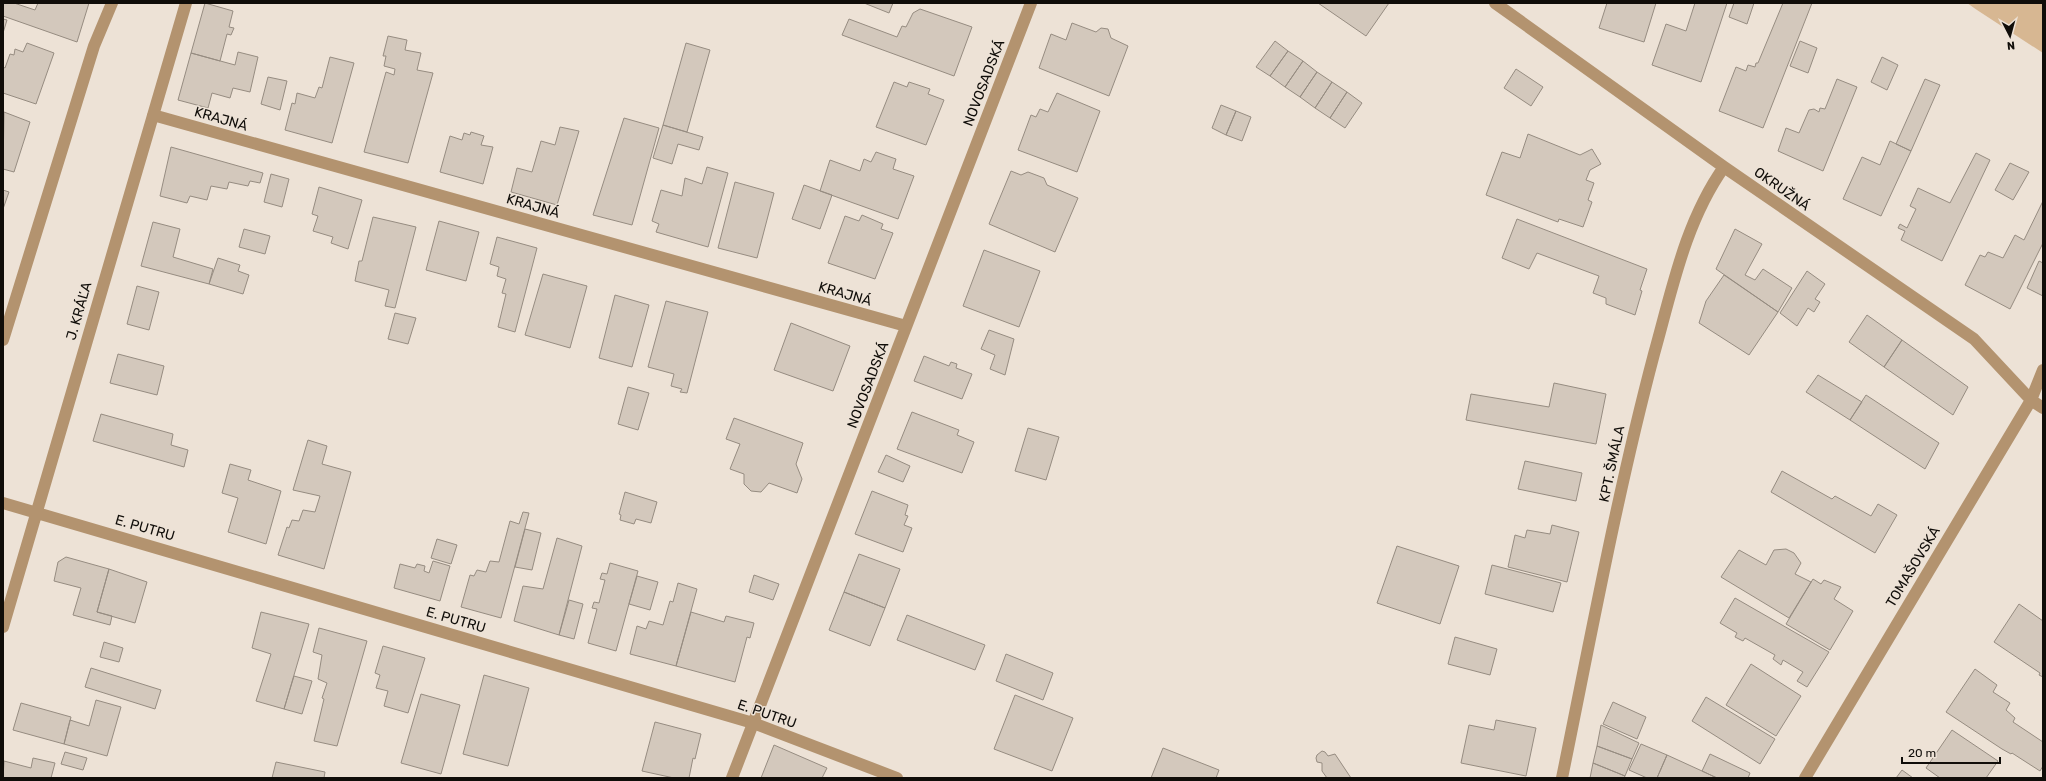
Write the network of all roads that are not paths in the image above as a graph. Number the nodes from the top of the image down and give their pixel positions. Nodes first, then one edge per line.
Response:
1 (112, 3) edge
2 (186, 3) edge
3 (1032, 3) edge
4 (1495, 3) edge
5 (152, 115) junction
6 (1724, 167) junction
7 (906, 326) junction
8 (3, 340) edge
9 (2043, 370) edge
10 (2031, 400) junction
11 (2043, 408) edge
12 (3, 503) edge
13 (36, 512) junction
14 (3, 627) edge
15 (753, 723) junction
16 (732, 778) edge
17 (897, 778) edge
18 (1562, 778) edge
19 (1805, 778) edge

1 - 8 street
2 - 5 street, J. KRÁĽA
3 - 7 street, NOVOSADSKÁ
4 - 6 street, OKRUŽNÁ
5 - 7 street, KRAJNÁ
5 - 13 street, J. KRÁĽA
6 - 10 street, OKRUŽNÁ
6 - 18 street, KPT. ŠMÁLA
7 - 15 street, NOVOSADSKÁ
9 - 10 street, TOMAŠOVSKÁ
10 - 11 street, OKRUŽNÁ
10 - 19 street, TOMAŠOVSKÁ
12 - 13 street, E. PUTRU
13 - 14 street, J. KRÁĽA
13 - 15 street, E. PUTRU
15 - 16 street, NOVOSADSKÁ
15 - 17 street, E. PUTRU

